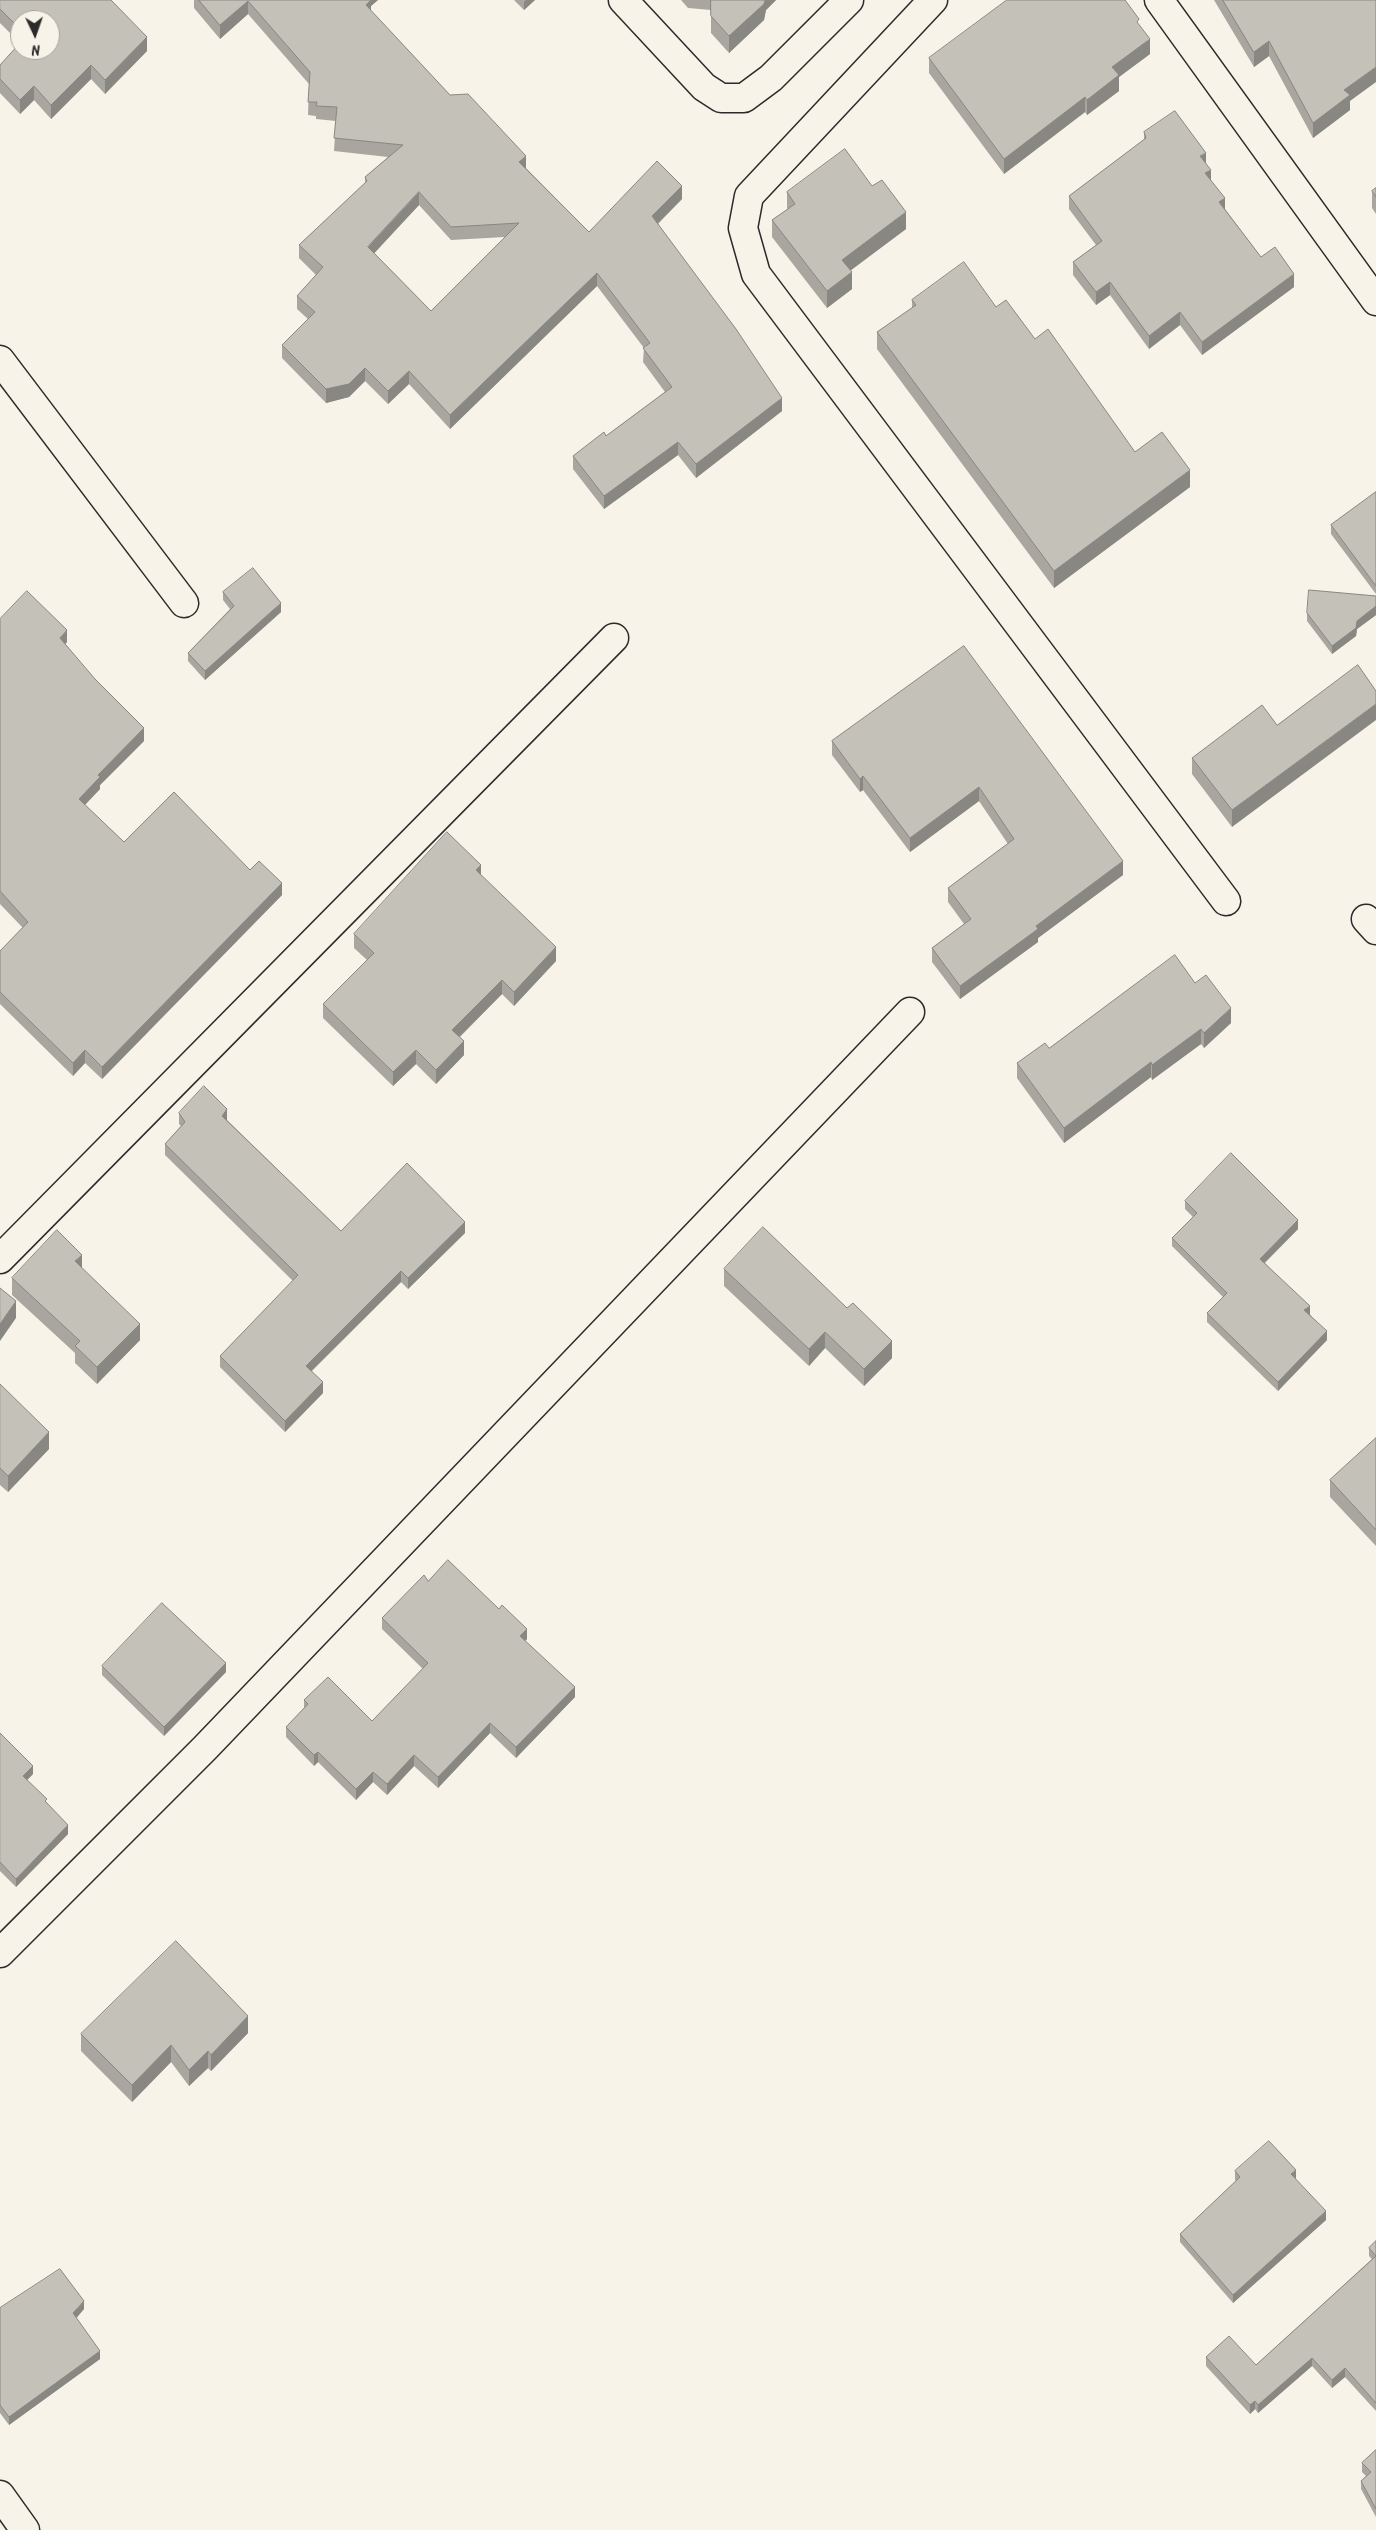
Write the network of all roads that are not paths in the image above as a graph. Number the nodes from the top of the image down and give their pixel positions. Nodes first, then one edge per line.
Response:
1 (623, 0) edge
2 (849, 0) edge
3 (933, 0) edge
4 (1159, 0) edge
5 (1376, 301) edge
6 (0, 360) edge
7 (184, 603) dead end
8 (614, 638) dead end
9 (1226, 901) dead end
10 (910, 1012) dead end
11 (0, 1259) edge
12 (0, 1953) edge
13 (0, 2495) edge
14 (26, 2530) edge

1 - 2 street
3 - 9 street
4 - 5 street
6 - 7 street
8 - 11 street
10 - 12 street
13 - 14 street

